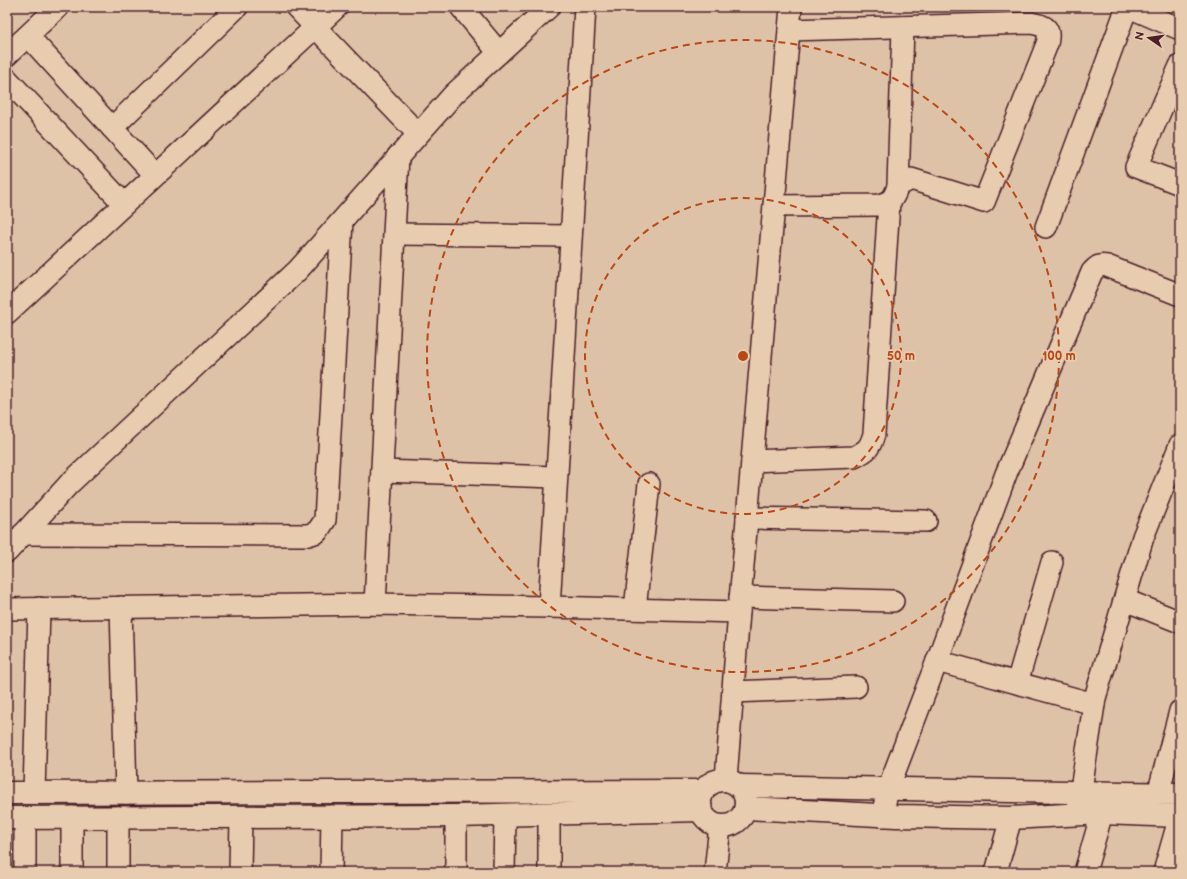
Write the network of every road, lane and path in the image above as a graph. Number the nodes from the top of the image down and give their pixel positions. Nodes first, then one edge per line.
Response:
1 (58, 7) edge
2 (237, 7) edge
3 (296, 7) edge
4 (337, 7) edge
5 (461, 7) edge
6 (549, 7) edge
7 (585, 7) edge
8 (791, 7) edge
9 (1128, 7) edge
10 (315, 27) junction
11 (903, 27) junction
12 (1180, 29) edge
13 (789, 30) junction
14 (28, 36) junction
15 (499, 53) junction
16 (7, 56) edge
17 (1180, 66) edge
18 (7, 79) edge
19 (112, 128) junction
20 (418, 134) junction
21 (398, 156) junction
22 (155, 175) junction
23 (1180, 184) edge
24 (893, 194) junction
25 (124, 204) junction
26 (774, 206) junction
27 (342, 221) junction
28 (1046, 227) dead end
29 (395, 234) junction
30 (571, 236) junction
31 (1180, 295) edge
32 (7, 313) edge
33 (1180, 445) edge
34 (752, 461) junction
35 (382, 471) junction
36 (556, 477) junction
37 (649, 484) dead end
38 (747, 518) junction
39 (926, 521) dead end
40 (23, 534) junction
41 (7, 552) edge
42 (1052, 562) dead end
43 (1125, 600) junction
44 (892, 601) dead end
45 (375, 604) junction
46 (739, 605) junction
47 (122, 607) junction
48 (548, 607) junction
49 (39, 608) junction
50 (7, 609) edge
51 (635, 609) junction
52 (1180, 622) edge
53 (937, 661) junction
54 (1017, 683) junction
55 (856, 687) dead end
56 (733, 692) junction
57 (1094, 704) junction
58 (1180, 711) edge
59 (733, 783) junction
60 (888, 789) junction
61 (1081, 792) junction
62 (126, 793) junction
63 (7, 794) edge
64 (34, 794) junction
65 (1158, 794) junction
66 (1180, 794) edge
67 (702, 801) junction
68 (746, 808) junction
69 (1102, 812) junction
70 (1078, 813) junction
71 (549, 814) junction
72 (505, 815) junction
73 (332, 816) junction
74 (456, 816) junction
75 (882, 816) junction
76 (1180, 816) edge
77 (118, 817) junction
78 (241, 817) junction
79 (16, 818) edge
80 (72, 818) junction
81 (1011, 818) junction
82 (720, 826) junction
83 (25, 872) edge
84 (72, 872) edge
85 (118, 872) edge
86 (240, 872) edge
87 (331, 872) edge
88 (456, 872) edge
89 (504, 872) edge
90 (549, 872) edge
91 (715, 872) edge
92 (996, 872) edge
93 (1085, 872) edge
94 (1164, 872) edge

1 - 14 street
2 - 19 street
3 - 10 street
4 - 10 street
5 - 15 street
6 - 15 street
7 - 30 street
8 - 13 street
9 - 12 street
9 - 28 street
10 - 20 street
10 - 22 street
11 - 13 street
11 - 24 street
11 - 24 street
13 - 26 street
14 - 16 street
14 - 19 street
15 - 20 street
17 - 23 street
18 - 25 street
19 - 22 street
20 - 21 street
21 - 27 street
21 - 29 street
22 - 25 street
24 - 26 street
24 - 34 street
25 - 32 street
26 - 34 street
27 - 40 street
27 - 40 street
29 - 30 street
29 - 35 street
30 - 36 street
31 - 53 street
33 - 43 street
34 - 38 street
35 - 36 street
35 - 45 street
36 - 48 street
37 - 51 street
38 - 39 street
38 - 46 street
40 - 41 street
42 - 54 street
43 - 52 street
43 - 57 street
44 - 46 street
45 - 47 street
45 - 48 street
46 - 51 street
46 - 56 street
47 - 49 street
47 - 62 street
48 - 51 street
49 - 50 street
49 - 64 street
53 - 54 street
53 - 60 street
54 - 57 street
55 - 56 street
56 - 59 street
57 - 61 street
58 - 65 street
59 - 60 street
59 - 67 street
59 - 68 street
60 - 61 street
60 - 75 street
61 - 65 street
61 - 70 street
62 - 64 street
62 - 67 street
63 - 64 street
65 - 66 street
67 - 71 street
67 - 82 street
68 - 75 street
68 - 82 street
69 - 70 street
69 - 76 street
69 - 93 street
70 - 81 street
71 - 72 street
71 - 90 street
72 - 74 street
72 - 89 street
73 - 74 street
73 - 78 street
73 - 87 street
74 - 88 street
75 - 81 street
76 - 94 street
77 - 78 street
77 - 80 street
77 - 85 street
78 - 86 street
79 - 80 street
79 - 83 street
80 - 84 street
81 - 92 street
82 - 91 street

